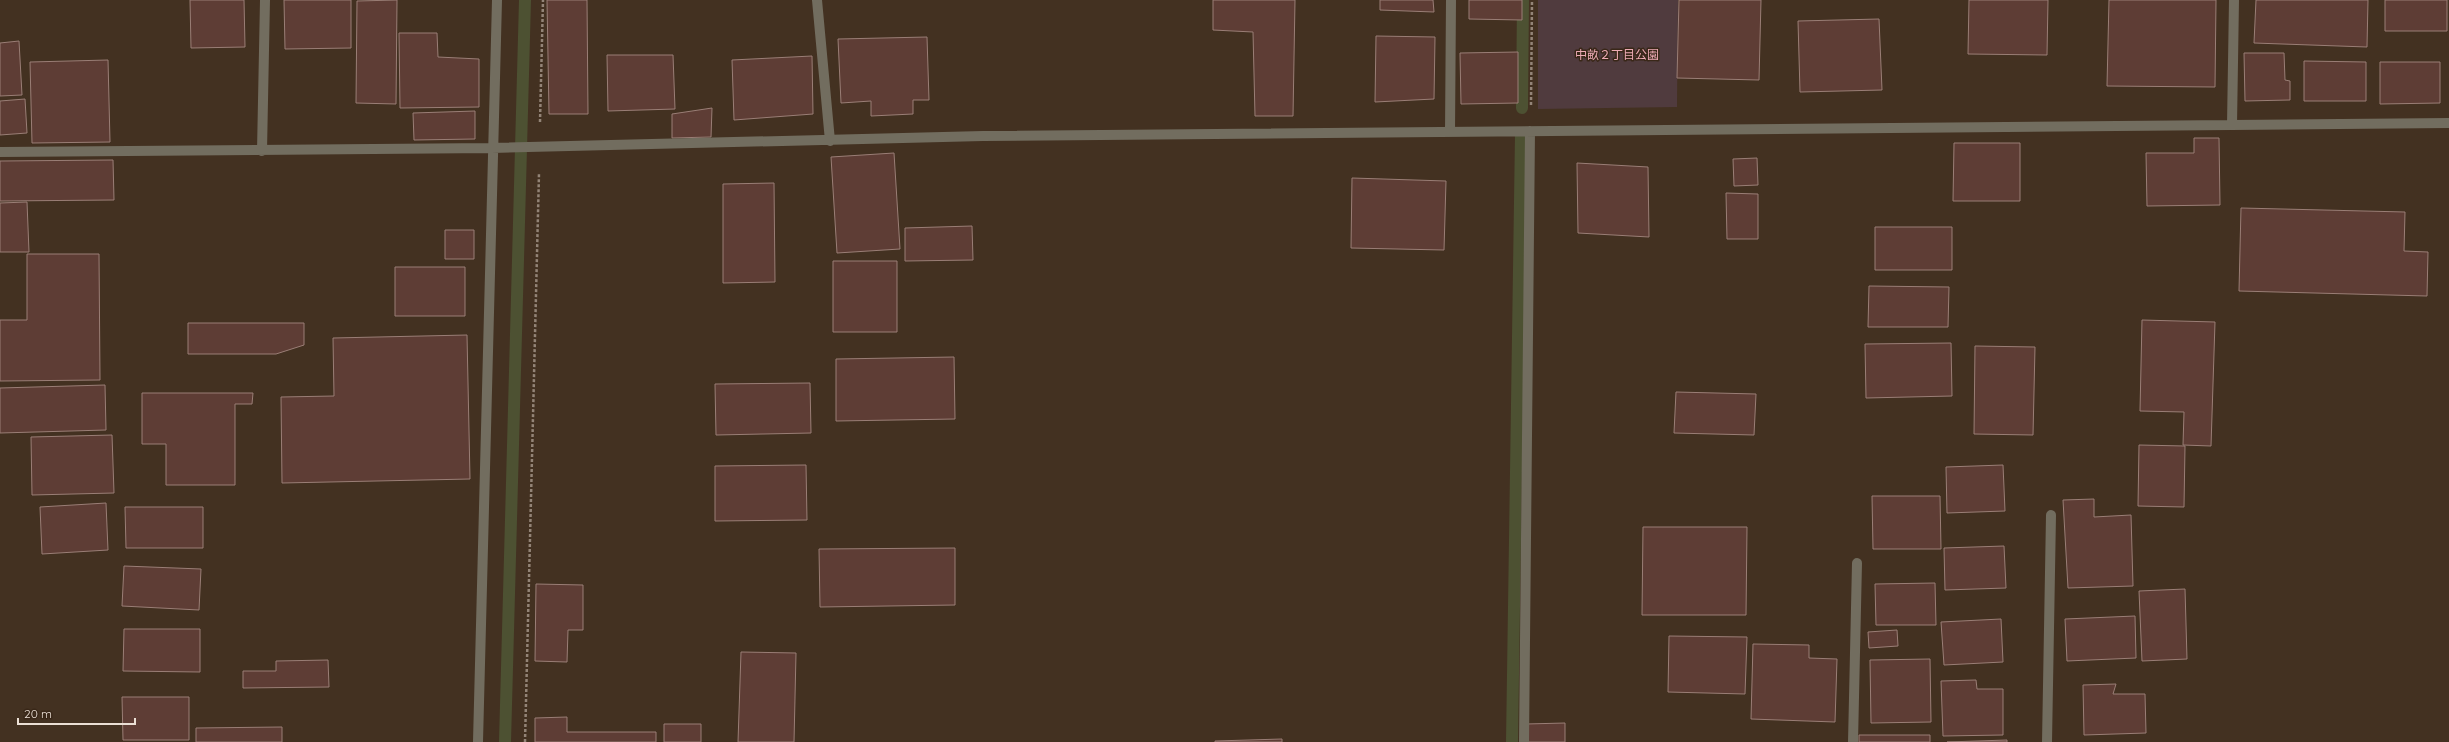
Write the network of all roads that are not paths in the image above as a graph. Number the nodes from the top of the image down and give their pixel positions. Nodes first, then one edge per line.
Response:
1 (265, 0) edge
2 (497, 0) edge
3 (817, 0) edge
4 (1451, 0) edge
5 (2234, 0) edge
6 (2449, 123) edge
7 (2232, 125) junction
8 (1530, 131) junction
9 (1450, 132) junction
10 (830, 141) junction
11 (497, 148) junction
12 (262, 151) junction
13 (0, 152) edge
14 (2051, 515) dead end
15 (1857, 563) dead end
16 (478, 742) edge
17 (1524, 742) edge
18 (1853, 742) edge
19 (2047, 742) edge

1 - 12 street
2 - 11 street
3 - 10 street
4 - 9 street
5 - 7 street
6 - 7 street
7 - 8 street
8 - 9 street
8 - 17 street
9 - 10 street
10 - 11 street
11 - 12 street
11 - 16 street
12 - 13 street
14 - 19 street
15 - 18 street

